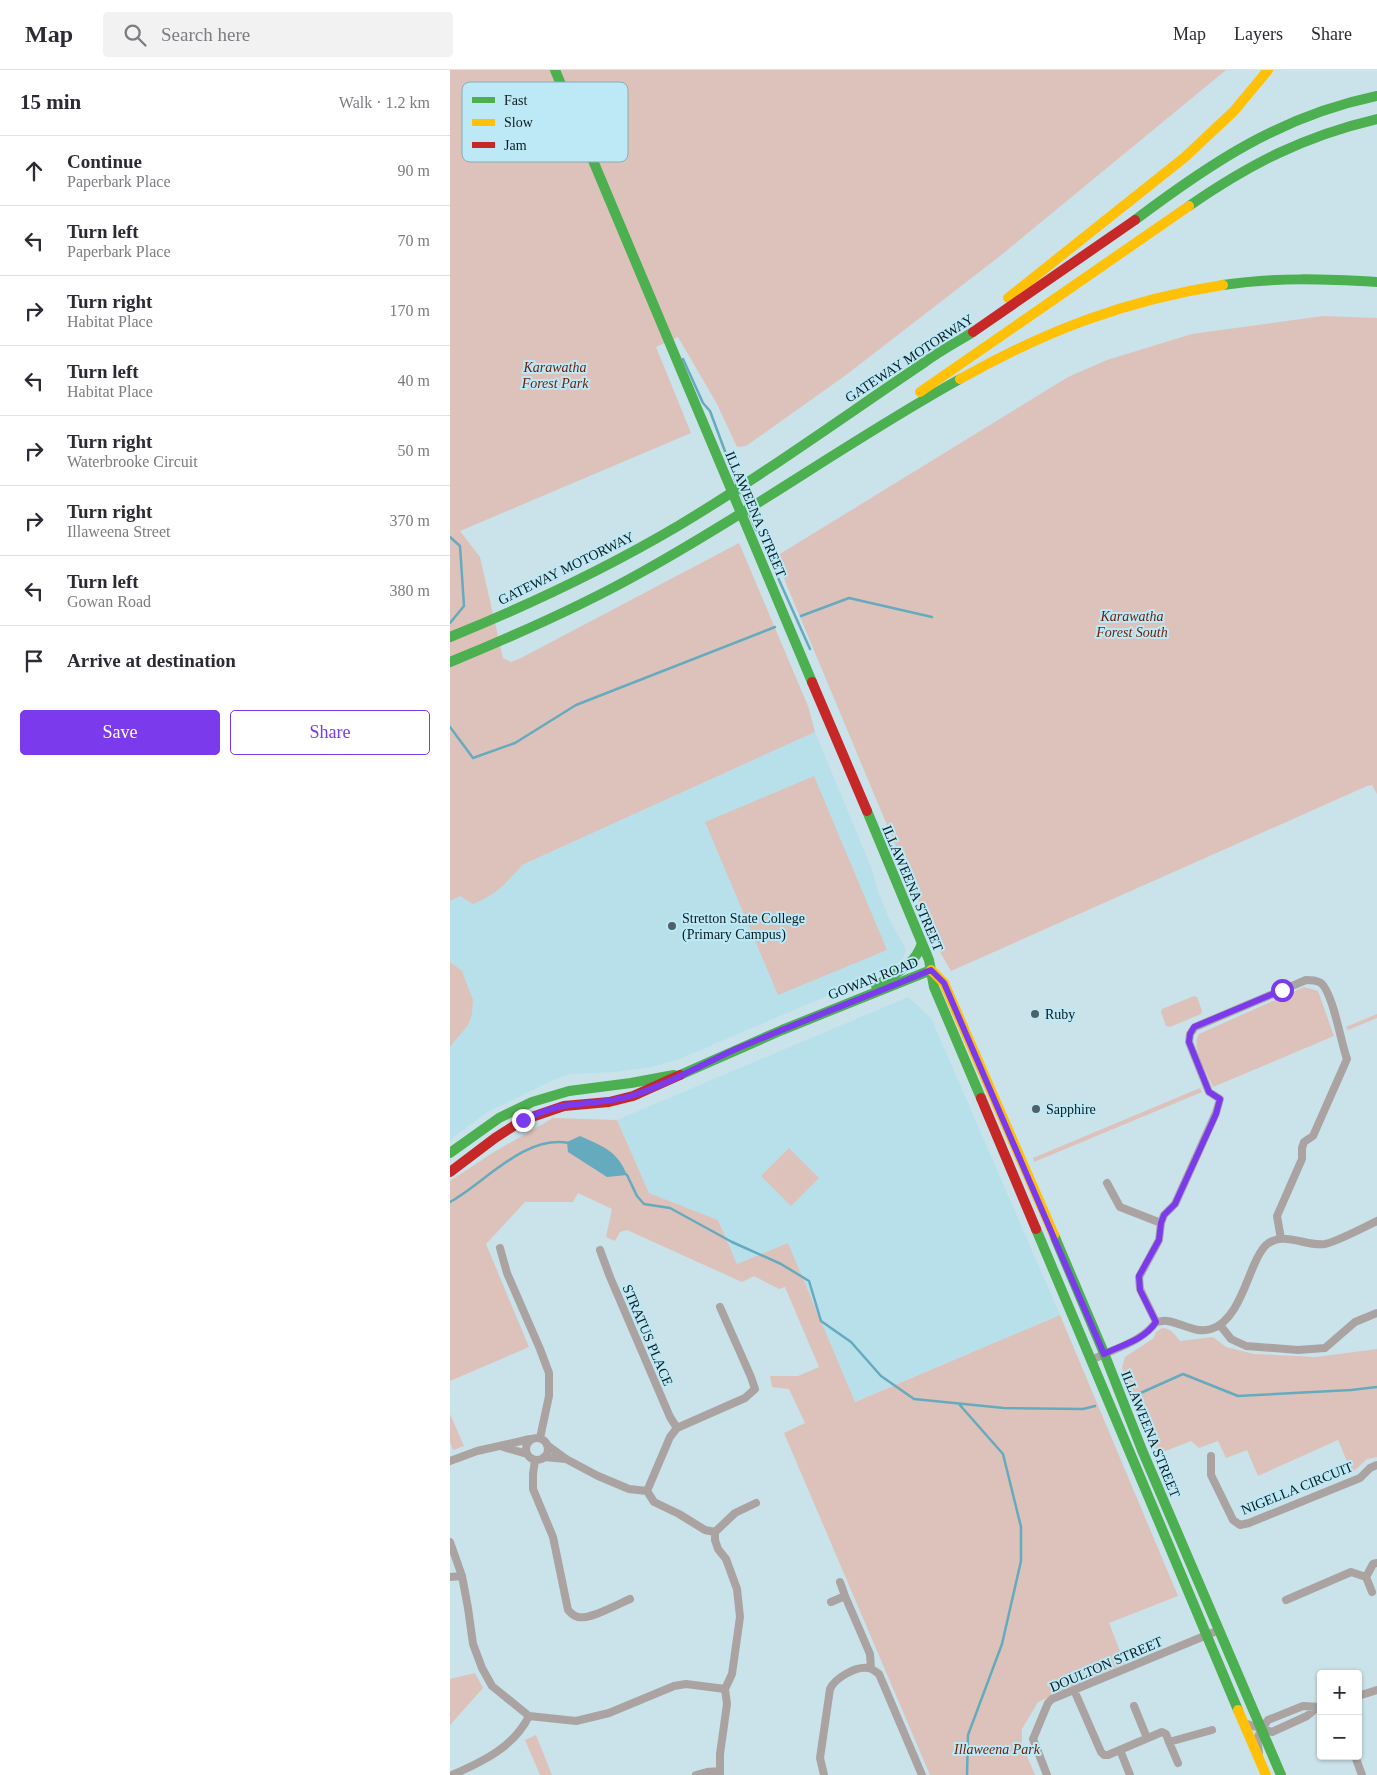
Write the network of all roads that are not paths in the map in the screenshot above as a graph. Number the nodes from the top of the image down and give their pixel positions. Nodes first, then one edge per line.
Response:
1 (555, 70) edge
2 (1268, 70) edge
3 (560, 82) edge
4 (1377, 96) edge
5 (1377, 119) edge
6 (593, 162) edge
7 (1377, 282) edge
8 (927, 360) junction
9 (860, 437) junction
10 (450, 637) edge
11 (450, 662) edge
12 (922, 943) junction
13 (931, 970) junction
14 (857, 999) junction
15 (687, 1072) junction
16 (450, 1153) edge
17 (1020, 1157) junction
18 (1008, 1162) junction
19 (450, 1172) edge
20 (1107, 1183) dead end
21 (1377, 1221) edge
22 (1161, 1223) junction
23 (1281, 1239) junction
24 (500, 1248) dead end
25 (600, 1250) dead end
26 (1075, 1286) junction
27 (1066, 1298) junction
28 (720, 1307) dead end
29 (1377, 1313) edge
30 (1156, 1322) junction
31 (1220, 1325) junction
32 (1104, 1354) junction
33 (1092, 1360) junction
34 (677, 1428) junction
35 (540, 1438) junction
36 (530, 1440) junction
37 (547, 1444) junction
38 (502, 1446) junction
39 (527, 1454) junction
40 (1211, 1456) dead end
41 (544, 1457) junction
42 (566, 1459) junction
43 (535, 1460) junction
44 (450, 1461) edge
45 (1377, 1465) edge
46 (647, 1491) junction
47 (756, 1503) dead end
48 (715, 1532) junction
49 (450, 1542) edge
50 (1377, 1563) edge
51 (462, 1576) junction
52 (450, 1577) edge
53 (1366, 1577) junction
54 (840, 1582) dead end
55 (1372, 1592) dead end
56 (845, 1596) junction
57 (630, 1599) dead end
58 (1286, 1600) dead end
59 (831, 1602) dead end
60 (1219, 1630) junction
61 (1206, 1635) junction
62 (870, 1668) junction
63 (725, 1689) junction
64 (1074, 1690) junction
65 (1377, 1690) edge
66 (1362, 1695) edge
67 (1134, 1706) dead end
68 (1317, 1707) edge
69 (1317, 1709) edge
70 (1254, 1712) junction
71 (529, 1716) junction
72 (1268, 1720) junction
73 (1244, 1723) junction
74 (1212, 1730) dead end
75 (1261, 1730) junction
76 (1273, 1732) junction
77 (1147, 1738) junction
78 (1169, 1742) junction
79 (1268, 1745) junction
80 (1120, 1750) junction
81 (1356, 1760) edge
82 (1260, 1762) junction
83 (1178, 1763) dead end
84 (720, 1773) edge
85 (452, 1775) edge
86 (696, 1775) edge
87 (824, 1775) edge
88 (922, 1775) edge
89 (1047, 1775) edge
90 (1130, 1775) edge
91 (1266, 1775) edge
92 (1280, 1775) edge
93 (1362, 1775) edge

1 - 3 main road, ILLAWEENA STREET
2 - 8 main road
4 - 8 main road, GATEWAY MOTORWAY
5 - 9 main road
6 - 12 main road, ILLAWEENA STREET
7 - 9 main road
8 - 10 main road, GATEWAY MOTORWAY
9 - 11 main road
12 - 13 main road, ILLAWEENA STREET
12 - 14 main road
13 - 14 main road, GOWAN ROAD
13 - 17 main road, ILLAWEENA STREET
13 - 18 main road, ILLAWEENA STREET
14 - 15 main road, GOWAN ROAD
15 - 16 main road, GOWAN ROAD
15 - 19 main road, GOWAN ROAD
17 - 18 main road
17 - 26 main road, ILLAWEENA STREET
18 - 27 main road, ILLAWEENA STREET
20 - 22 street
21 - 23 street
22 - 23 street
22 - 30 street
23 - 31 street
24 - 35 street
25 - 34 street, STRATUS PLACE
26 - 27 main road
26 - 32 main road, ILLAWEENA STREET
27 - 33 main road, ILLAWEENA STREET
28 - 34 street
29 - 31 street
30 - 31 street
30 - 32 street
32 - 33 street
32 - 60 main road, ILLAWEENA STREET
33 - 61 main road, ILLAWEENA STREET
34 - 46 street
35 - 36 street
35 - 37 street
36 - 38 street
36 - 39 street
37 - 41 street
37 - 42 street
38 - 39 street
38 - 44 street
39 - 43 street
40 - 45 street, NIGELLA CIRCUIT
41 - 42 street
41 - 43 street
42 - 46 street
43 - 57 street
46 - 48 street
47 - 48 street
48 - 63 street
49 - 51 street
50 - 53 street
51 - 52 street
51 - 71 street
53 - 55 street
53 - 58 street
54 - 56 street
56 - 59 street
56 - 62 street
60 - 61 street, DOULTON STREET
60 - 70 main road, ILLAWEENA STREET
61 - 64 street, DOULTON STREET
61 - 73 main road, ILLAWEENA STREET
62 - 87 street
62 - 88 street
63 - 71 street
63 - 84 street
64 - 80 street
64 - 89 street, DOULTON STREET
65 - 66 street
67 - 77 street
68 - 72 street
69 - 76 street
70 - 72 street
70 - 75 main road, ILLAWEENA STREET
71 - 85 street
72 - 75 street
73 - 75 street
73 - 82 main road, ILLAWEENA STREET
74 - 78 street
75 - 76 street
75 - 79 main road, ILLAWEENA STREET
75 - 82 street
76 - 79 street
77 - 78 street
77 - 80 street
78 - 83 street
79 - 92 main road, ILLAWEENA STREET
80 - 90 street
81 - 93 street
82 - 91 main road, ILLAWEENA STREET
84 - 86 street

